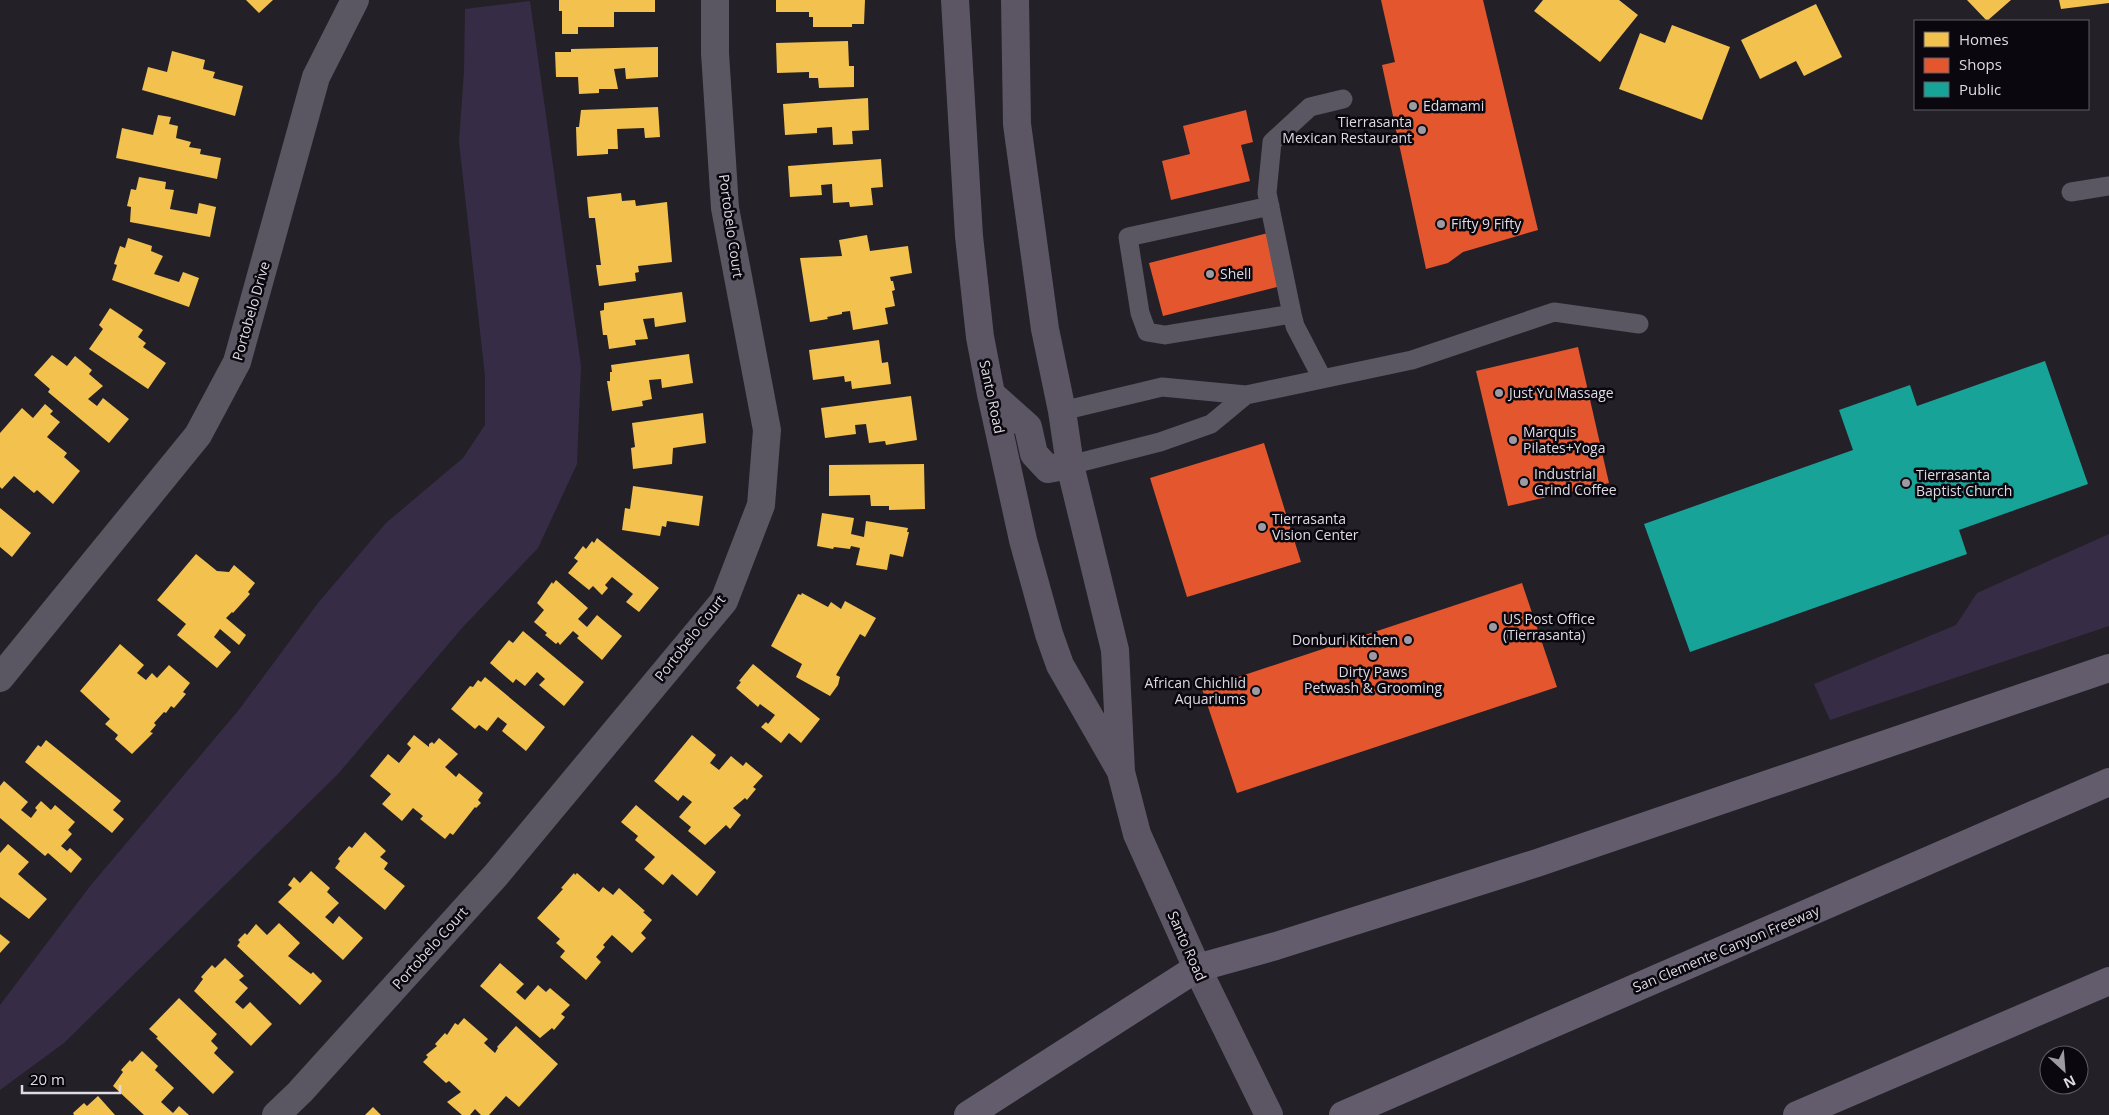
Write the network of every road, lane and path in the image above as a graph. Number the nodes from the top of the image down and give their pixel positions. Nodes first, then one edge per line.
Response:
1 (354, 0) edge
2 (715, 0) edge
3 (955, 0) edge
4 (1015, 0) edge
5 (1343, 99) dead end
6 (2109, 186) edge
7 (2071, 192) dead end
8 (1270, 206) junction
9 (1292, 314) junction
10 (1639, 324) dead end
11 (1322, 378) junction
12 (991, 394) junction
13 (1246, 395) junction
14 (1062, 411) junction
15 (1070, 465) junction
16 (2109, 668) edge
17 (3, 670) edge
18 (1121, 772) junction
19 (2109, 782) edge
20 (1197, 968) junction
21 (2109, 981) edge
22 (276, 1115) edge
23 (968, 1115) edge
24 (1269, 1115) edge
25 (1343, 1115) edge
26 (1797, 1115) edge

1 - 17 street, Portobelo Drive
2 - 22 street, Portobelo Court
3 - 12 main road, Santo Road
4 - 14 main road, Santo Road
5 - 8 lane
6 - 7 lane
8 - 9 lane
8 - 9 lane
9 - 11 lane
10 - 11 lane
11 - 13 lane
12 - 15 main road
12 - 18 main road, Santo Road
13 - 14 lane
13 - 15 lane
14 - 15 main road, Santo Road
15 - 18 main road, Santo Road
16 - 20 highway
18 - 20 main road, Santo Road
19 - 25 highway, San Clemente Canyon Freeway
20 - 23 highway
20 - 24 main road, Santo Road
21 - 26 highway

